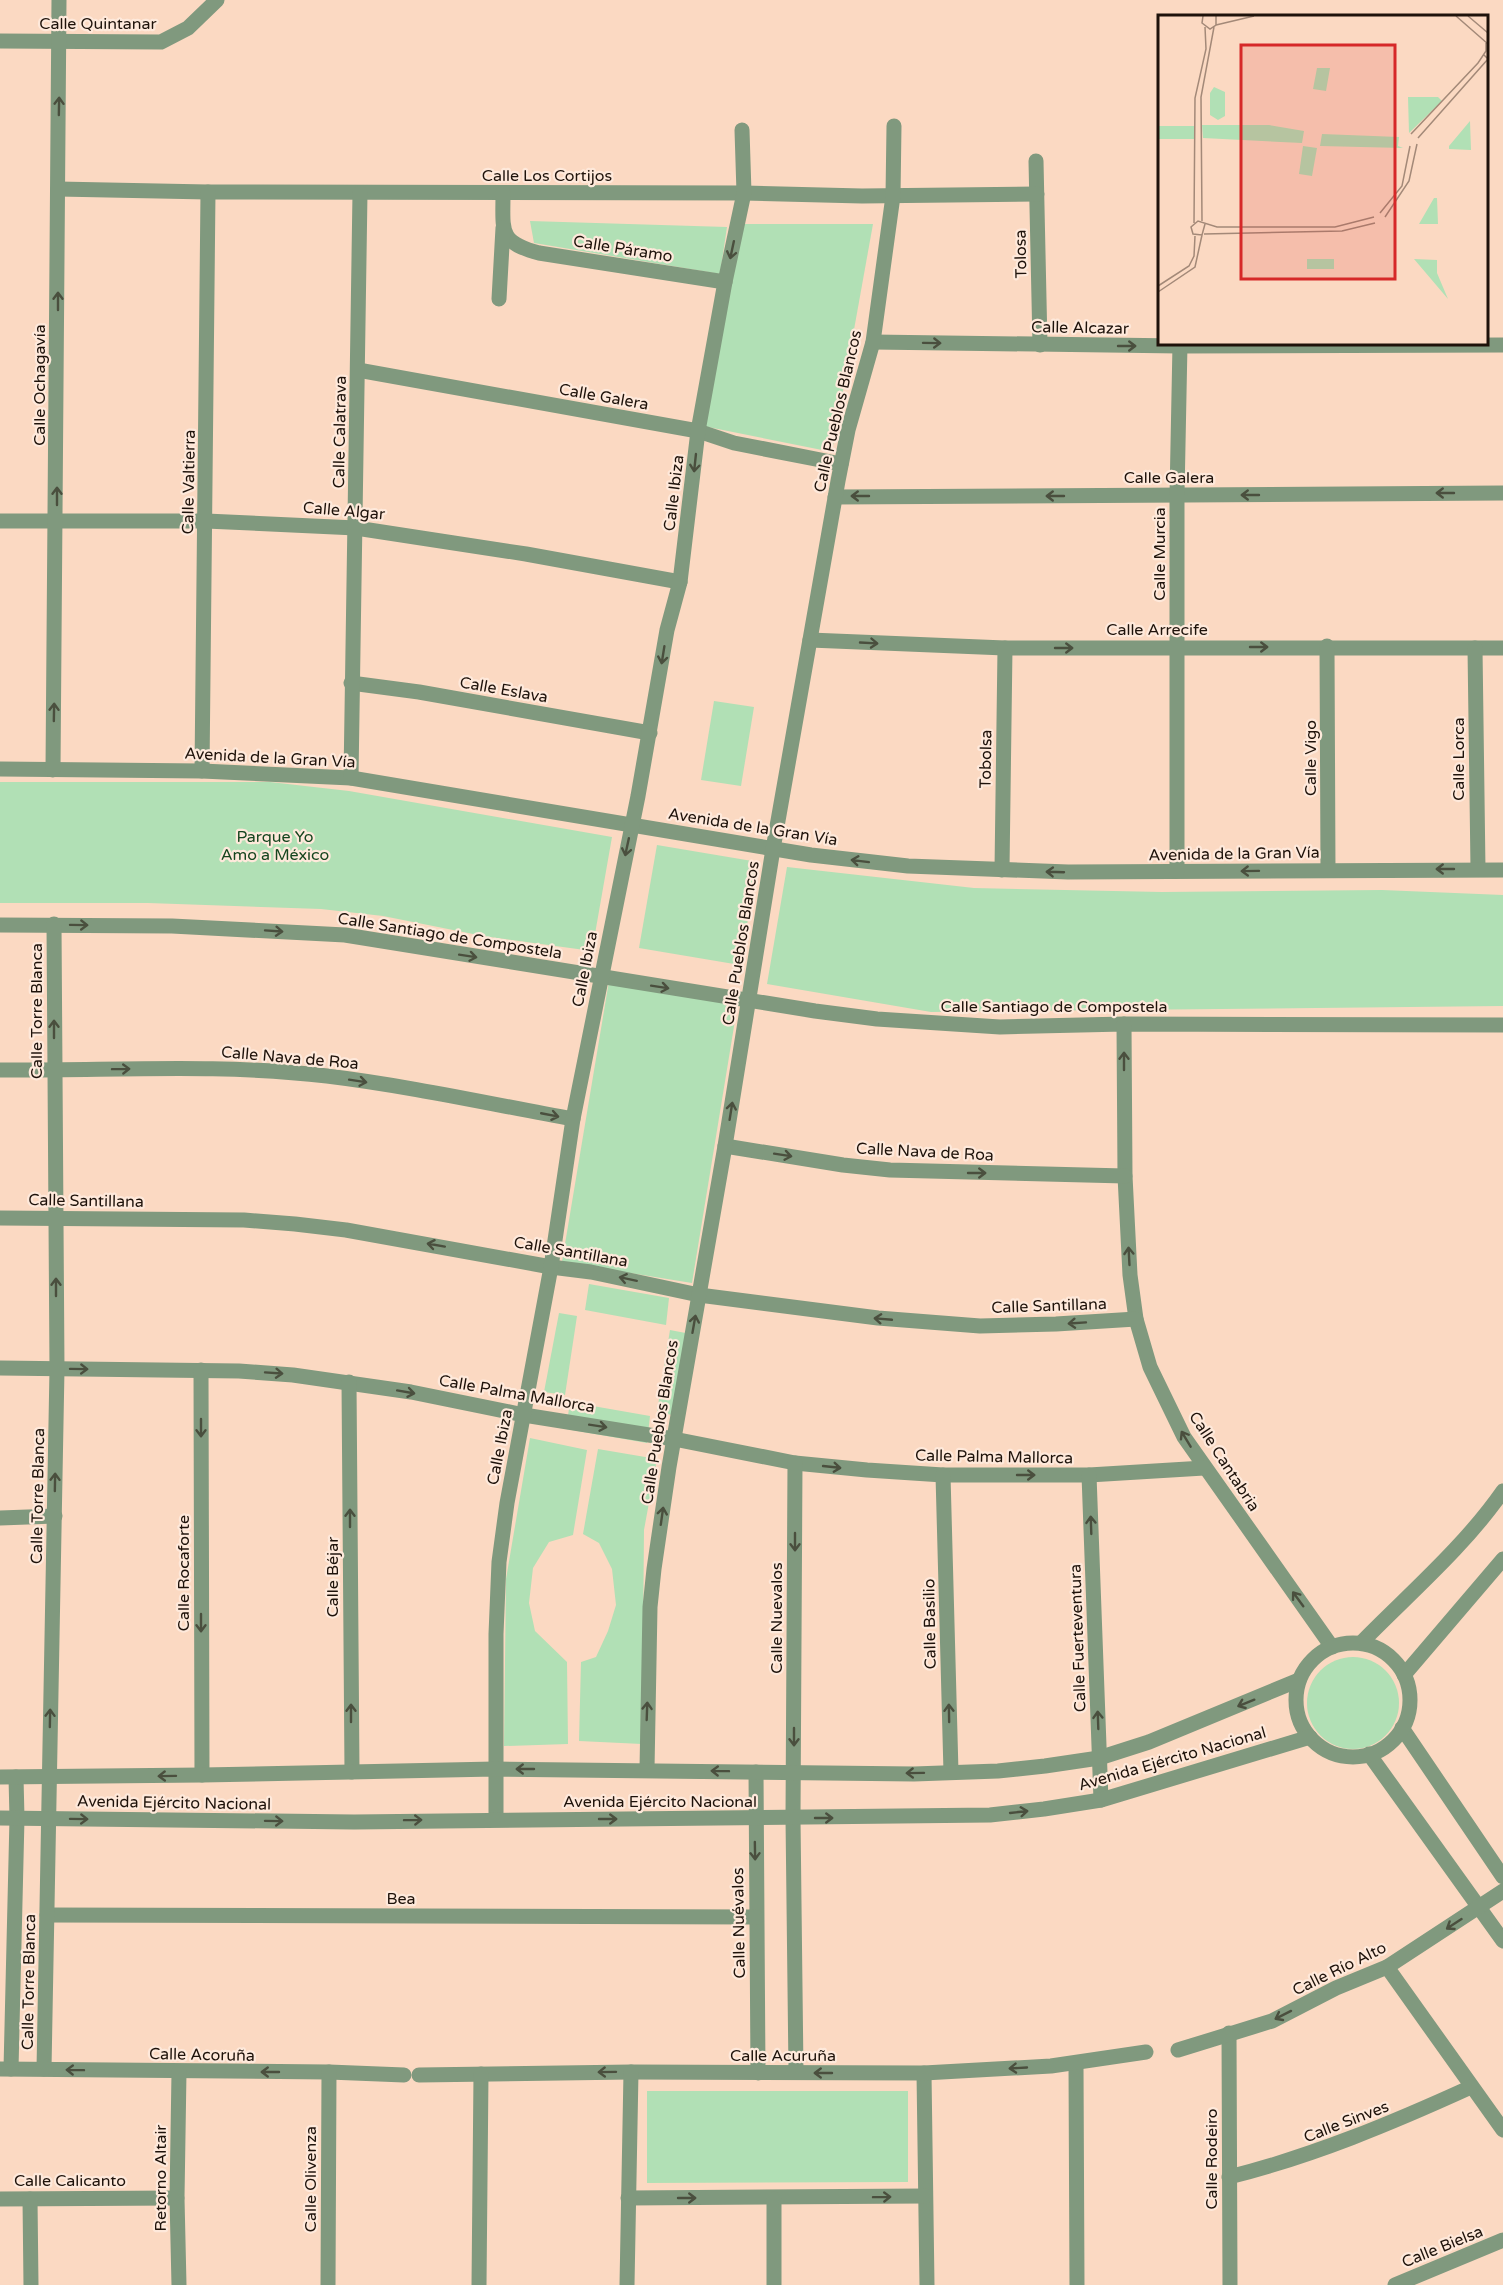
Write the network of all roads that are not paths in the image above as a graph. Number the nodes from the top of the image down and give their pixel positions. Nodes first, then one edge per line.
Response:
1 (59, 0) edge
2 (214, 2) edge
3 (0, 41) edge
4 (60, 41) junction
5 (894, 126) dead end
6 (742, 130) dead end
7 (1036, 161) dead end
8 (58, 189) junction
9 (208, 192) junction
10 (360, 193) junction
11 (502, 193) junction
12 (744, 193) junction
13 (1037, 194) junction
14 (893, 196) junction
15 (503, 225) junction
16 (725, 282) junction
17 (499, 299) dead end
18 (873, 342) junction
19 (1488, 344) edge
20 (1040, 345) junction
21 (1180, 345) edge
22 (1329, 345) edge
23 (1503, 345) edge
24 (358, 370) junction
25 (698, 431) junction
26 (841, 464) junction
27 (1503, 493) edge
28 (1177, 495) junction
29 (835, 497) junction
30 (57, 520) junction
31 (0, 521) edge
32 (206, 521) junction
33 (356, 528) junction
34 (680, 582) junction
35 (810, 640) junction
36 (1327, 646) junction
37 (1178, 647) junction
38 (1005, 648) junction
39 (1475, 648) junction
40 (1503, 648) edge
41 (351, 683) junction
42 (650, 733) junction
43 (0, 769) edge
44 (53, 770) junction
45 (202, 771) junction
46 (351, 778) junction
47 (632, 824) junction
48 (773, 849) junction
49 (1478, 869) junction
50 (1002, 870) junction
51 (1328, 870) junction
52 (1503, 870) edge
53 (1177, 872) junction
54 (54, 924) junction
55 (0, 925) edge
56 (602, 978) junction
57 (749, 1000) junction
58 (1124, 1024) junction
59 (1503, 1025) edge
60 (0, 1070) edge
61 (55, 1071) junction
62 (573, 1119) junction
63 (725, 1146) junction
64 (1125, 1176) junction
65 (0, 1218) edge
66 (56, 1218) junction
67 (551, 1267) junction
68 (699, 1294) junction
69 (1136, 1319) junction
70 (0, 1368) edge
71 (57, 1368) junction
72 (201, 1370) junction
73 (349, 1382) junction
74 (524, 1415) junction
75 (674, 1439) junction
76 (795, 1463) junction
77 (1204, 1468) junction
78 (943, 1475) junction
79 (1089, 1475) junction
80 (1503, 1491) edge
81 (55, 1516) junction
82 (0, 1518) edge
83 (1503, 1559) edge
84 (1361, 1643) junction
85 (1332, 1647) junction
86 (1404, 1675) junction
87 (1299, 1680) junction
88 (1402, 1728) junction
89 (1310, 1737) junction
90 (1369, 1754) junction
91 (1099, 1758) junction
92 (495, 1769) junction
93 (647, 1769) junction
94 (352, 1772) junction
95 (756, 1772) junction
96 (951, 1772) junction
97 (794, 1773) junction
98 (202, 1775) junction
99 (0, 1777) edge
100 (16, 1777) junction
101 (49, 1777) junction
102 (1101, 1800) junction
103 (0, 1818) edge
104 (17, 1818) junction
105 (48, 1818) junction
106 (793, 1818) junction
107 (496, 1819) junction
108 (755, 1819) junction
109 (1503, 1877) edge
110 (1503, 1891) edge
111 (1479, 1908) junction
112 (47, 1915) junction
113 (756, 1917) junction
114 (1503, 1941) edge
115 (1387, 1967) junction
116 (1229, 2033) junction
117 (1178, 2050) dead end
118 (1146, 2052) dead end
119 (1076, 2064) junction
120 (5, 2069) edge
121 (44, 2069) junction
122 (179, 2072) junction
123 (329, 2072) junction
124 (631, 2072) junction
125 (796, 2072) junction
126 (758, 2073) junction
127 (924, 2073) junction
128 (481, 2074) junction
129 (411, 2075) joint
130 (1471, 2087) junction
131 (1503, 2130) edge
132 (1229, 2177) junction
133 (925, 2196) junction
134 (177, 2198) junction
135 (628, 2198) junction
136 (0, 2199) edge
137 (30, 2199) junction
138 (774, 2199) junction
139 (1503, 2240) edge
140 (31, 2285) edge
141 (179, 2285) edge
142 (328, 2285) edge
143 (479, 2285) edge
144 (627, 2285) edge
145 (774, 2285) edge
146 (927, 2285) edge
147 (1077, 2285) edge
148 (1230, 2285) edge
149 (1395, 2285) edge

1 - 4 street, Calle Ochagavía
2 - 4 street, Calle Quintanar
3 - 4 street, Calle Quintanar
8 -> 4 street, Calle Ochagavía
5 - 14 street, Calle Pueblos Blancos
6 - 12 street, Calle Ibiza
7 - 13 street, Tolosa
8 - 9 street, Calle Los Cortijos
30 -> 8 street, Calle Ochagavía
9 - 10 street, Calle Los Cortijos
9 - 32 street, Calle Valtierra
10 - 11 street, Calle Los Cortijos
10 - 24 street, Calle Calatrava
11 - 12 street, Calle Los Cortijos
11 - 15 street
12 - 14 street, Calle Los Cortijos
12 -> 16 street, Calle Ibiza
13 - 14 street, Calle Los Cortijos
13 - 20 street, Tolosa
14 - 18 street, Calle Pueblos Blancos
15 - 16 street, Calle Páramo
15 - 17 street
16 - 25 street, Calle Ibiza
18 -> 20 street, Calle Alcazar
18 - 26 street, Calle Pueblos Blancos
19 - 23 street, Calle Alcazar
20 -> 21 street, Calle Alcazar
21 - 22 street, Calle Alcazar
21 - 28 street, Calle Murcia
24 - 25 street, Calle Galera
24 - 33 street, Calle Calatrava
25 - 26 street, Calle Galera
25 -> 34 street, Calle Ibiza
26 - 29 street, Calle Pueblos Blancos
27 -> 28 street, Calle Galera
28 -> 29 street, Calle Galera
28 - 37 street, Calle Murcia
29 - 35 street, Calle Pueblos Blancos
30 - 31 street, Calle Algar
30 - 32 street, Calle Algar
44 -> 30 street, Calle Ochagavía
32 - 33 street, Calle Algar
32 - 45 street, Calle Valtierra
33 - 34 street, Calle Algar
33 - 41 street, Calle Calatrava
34 -> 42 street, Calle Ibiza
35 -> 38 street, Calle Arrecife
35 - 48 street, Calle Pueblos Blancos
37 -> 36 street, Calle Arrecife
36 - 39 street, Calle Arrecife
36 - 51 street, Calle Vigo
38 -> 37 street, Calle Arrecife
37 - 53 street, Calle Murcia
38 - 50 street, Tobolsa
39 - 40 street, Calle Arrecife
39 - 49 street, Calle Lorca
41 - 42 street, Calle Eslava
41 - 46 street, Calle Calatrava
42 - 47 street, Calle Ibiza
43 - 44 street, Avenida de la Gran Vía
44 - 45 street, Avenida de la Gran Vía
45 - 46 street, Avenida de la Gran Vía
46 - 47 street, Avenida de la Gran Vía
47 - 48 street, Avenida de la Gran Vía
47 -> 56 street, Calle Ibiza
50 -> 48 street, Avenida de la Gran Vía
48 - 57 street, Calle Pueblos Blancos
49 -> 51 street, Avenida de la Gran Vía
49 - 52 street, Avenida de la Gran Vía
53 -> 50 street, Avenida de la Gran Vía
51 -> 53 street, Avenida de la Gran Vía
54 - 55 street, Calle Santiago de Compostela
54 -> 56 street, Calle Santiago de Compostela
61 -> 54 street, Calle Torre Blanca
56 -> 57 street, Calle Santiago de Compostela
56 - 62 street, Calle Ibiza
57 - 58 street, Calle Santiago de Compostela
63 -> 57 street, Calle Pueblos Blancos
58 - 59 street, Calle Santiago de Compostela
64 -> 58 street, Calle Cantabria
60 - 61 street, Calle Nava de Roa
61 -> 62 street, Calle Nava de Roa
61 - 66 street, Calle Torre Blanca
62 - 67 street, Calle Ibiza
63 -> 64 street, Calle Nava de Roa
63 - 68 street, Calle Pueblos Blancos
69 -> 64 street, Calle Cantabria
65 - 66 street, Calle Santillana
67 -> 66 street, Calle Santillana
71 -> 66 street, Calle Torre Blanca
68 -> 67 street, Calle Santillana
67 - 74 street, Calle Ibiza
69 -> 68 street, Calle Santillana
75 -> 68 street, Calle Pueblos Blancos
77 -> 69 street, Calle Cantabria
70 - 71 street, Calle Palma Mallorca
71 -> 72 street, Calle Palma Mallorca
81 -> 71 street, Calle Torre Blanca
72 -> 73 street, Calle Palma Mallorca
72 -> 98 street, Calle Rocaforte
73 -> 74 street, Calle Palma Mallorca
94 -> 73 street, Calle Béjar
74 -> 75 street, Calle Palma Mallorca
74 - 92 street, Calle Ibiza
75 - 76 street, Calle Palma Mallorca
93 -> 75 street, Calle Pueblos Blancos
76 -> 78 street, Calle Palma Mallorca
76 -> 97 street, Calle Nuevalos
77 - 79 street, Calle Palma Mallorca
85 -> 77 street, Calle Cantabria
78 -> 79 street, Calle Palma Mallorca
96 -> 78 street, Calle Basilio
91 -> 79 street, Calle Fuerteventura
80 - 84 street
81 - 82 street
101 -> 81 street, Calle Torre Blanca
83 - 86 street
84 - 85 street
84 - 86 street
85 - 87 street
86 - 88 street
87 - 89 street
87 -> 91 street, Avenida Ejército Nacional
88 - 90 street
88 - 109 street
89 - 90 street
89 - 102 street, Avenida Ejército Nacional
90 - 111 street
91 - 96 street, Avenida Ejército Nacional
91 - 102 street, Calle Fuerteventura
93 -> 92 street, Avenida Ejército Nacional
92 - 94 street, Avenida Ejército Nacional
92 - 107 street, Calle Ibiza
95 -> 93 street, Avenida Ejército Nacional
94 - 98 street, Avenida Ejército Nacional
95 - 97 street, Avenida Ejército Nacional
95 - 108 street, Calle Nuévalos
96 -> 97 street, Avenida Ejército Nacional
97 - 106 street
98 -> 101 street, Avenida Ejército Nacional
99 - 100 street, Avenida Ejército Nacional
100 - 101 street, Avenida Ejército Nacional
100 - 104 street, Calle Torre Blanca
101 - 105 street, Calle Torre Blanca
106 -> 102 street, Avenida Ejército Nacional
103 - 104 street, Avenida Ejército Nacional
104 - 105 street, Avenida Ejército Nacional
104 - 120 street, Calle Torre Blanca
105 -> 107 street, Avenida Ejército Nacional
105 - 112 street, Calle Torre Blanca
106 - 108 street, Avenida Ejército Nacional
106 - 125 street
107 -> 108 street, Avenida Ejército Nacional
108 -> 113 street, Calle Nuévalos
110 - 111 street, Calle Río Alto
111 - 114 street
111 -> 115 street, Calle Río Alto
112 - 113 street, Bea
112 - 121 street, Calle Torre Blanca
113 - 126 street, Calle Nuévalos
115 -> 116 street, Calle Río Alto
115 - 130 street
116 - 117 street, Calle Río Alto
116 - 132 street, Calle Rodeiro
118 - 119 street, Calle Acuruña
119 -> 127 street, Calle Acuruña
119 - 147 street
120 - 121 street, Calle Acoruña
122 -> 121 street, Calle Acoruña
123 -> 122 street, Calle Acoruña
122 - 134 street, Retorno Altair
123 - 129 street, Calle Acoruña
123 - 142 street, Calle Olivenza
124 - 126 street, Calle Acuruña
124 -> 128 street, Calle Acuruña
124 - 135 street
125 - 126 street, Calle Acuruña
127 -> 125 street, Calle Acuruña
127 - 133 street
128 - 129 street, Calle Acuruña
128 - 143 street
130 - 131 street
130 - 132 street, Calle Sinves
132 - 148 street, Calle Rodeiro
138 -> 133 street
133 - 146 street
134 - 137 street, Calle Calicanto
134 - 141 street, Retorno Altair
135 -> 138 street
135 - 144 street
136 - 137 street, Calle Calicanto
137 - 140 street
138 - 145 street
139 - 149 street, Calle Bielsa

